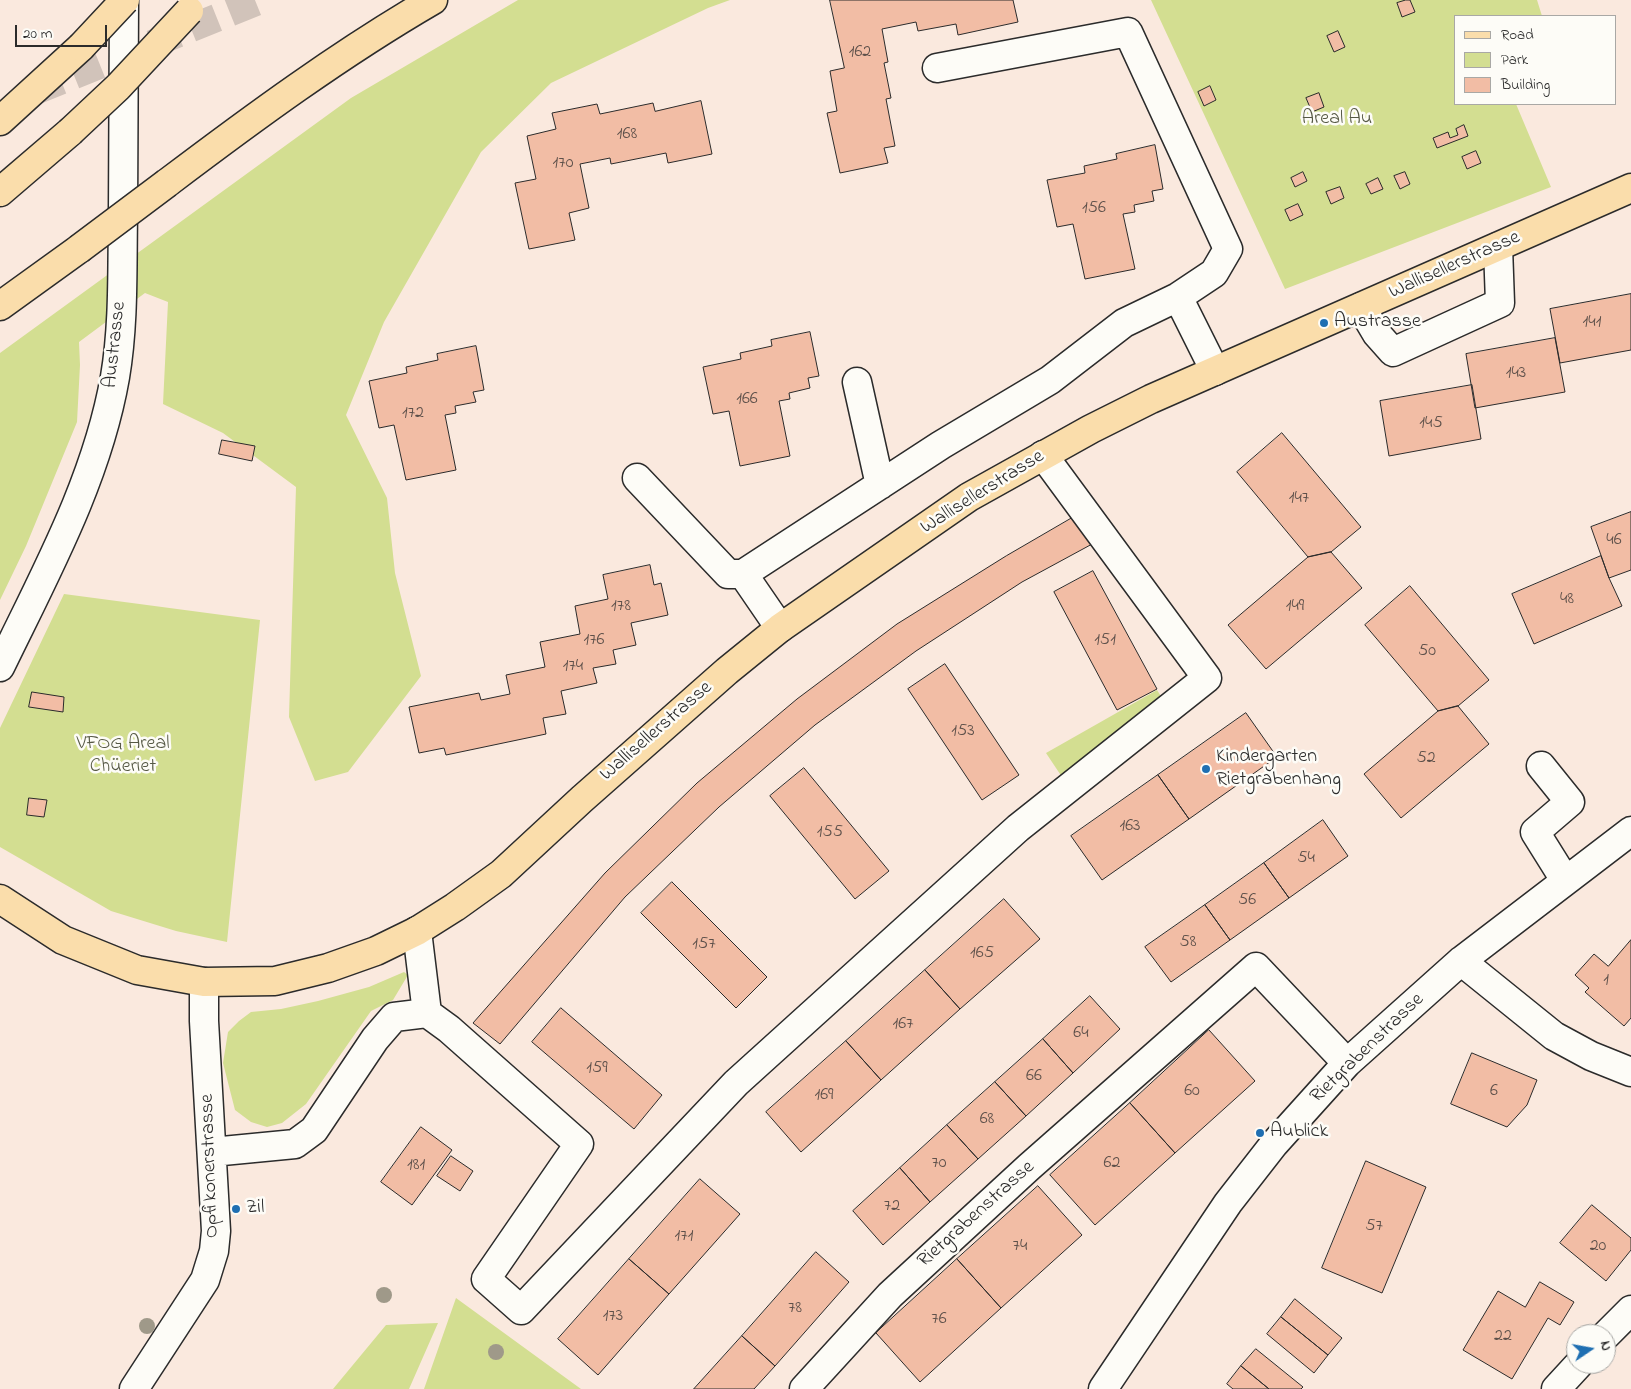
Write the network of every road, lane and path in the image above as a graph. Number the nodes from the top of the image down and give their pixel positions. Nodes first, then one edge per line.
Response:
1 (125, 0) edge
2 (433, 0) edge
3 (193, 6) edge
4 (937, 68) dead end
5 (0, 121) edge
6 (1631, 188) edge
7 (0, 192) edge
8 (1498, 247) junction
9 (1178, 297) junction
10 (0, 306) edge
11 (1361, 307) junction
12 (1215, 371) junction
13 (857, 382) dead end
14 (1044, 454) junction
15 (637, 478) dead end
16 (880, 484) junction
17 (743, 574) junction
18 (780, 628) junction
19 (0, 667) edge
20 (1541, 766) dead end
21 (1631, 831) edge
22 (1565, 880) junction
23 (0, 899) edge
24 (417, 931) junction
25 (1462, 961) junction
26 (204, 982) junction
27 (427, 1013) junction
28 (1347, 1063) junction
29 (1631, 1072) edge
30 (212, 1152) junction
31 (1631, 1310) edge
32 (1616, 1325) edge
33 (1570, 1374) edge
34 (134, 1389) edge
35 (804, 1389) edge
36 (1104, 1389) edge
37 (1556, 1389) edge

1 - 5 main road, bridge
1 - 19 street, Austrasse
2 - 10 main road, bridge
3 - 7 main road, bridge
4 - 9 street
6 - 8 main road, Wallisellerstrasse
8 - 11 main road, Wallisellerstrasse
8 - 11 street
9 - 12 street
9 - 16 street
11 - 12 main road, Wallisellerstrasse
12 - 14 main road, Wallisellerstrasse
13 - 16 street
14 - 18 main road, Wallisellerstrasse
14 - 27 street
15 - 17 street
16 - 17 street
17 - 18 street
18 - 24 main road, Wallisellerstrasse
20 - 22 street
21 - 22 street, Rietgrabenstrasse
22 - 25 street, Rietgrabenstrasse
23 - 26 main road, Wallisellerstrasse
24 - 26 main road, Wallisellerstrasse
24 - 27 street
25 - 28 street, Rietgrabenstrasse
25 - 29 street
26 - 30 street, Opfikonerstrasse
27 - 30 street
28 - 35 street, Rietgrabenstrasse
28 - 36 street, Rietgrabenstrasse
30 - 34 street, Opfikonerstrasse
31 - 32 street
33 - 37 street

